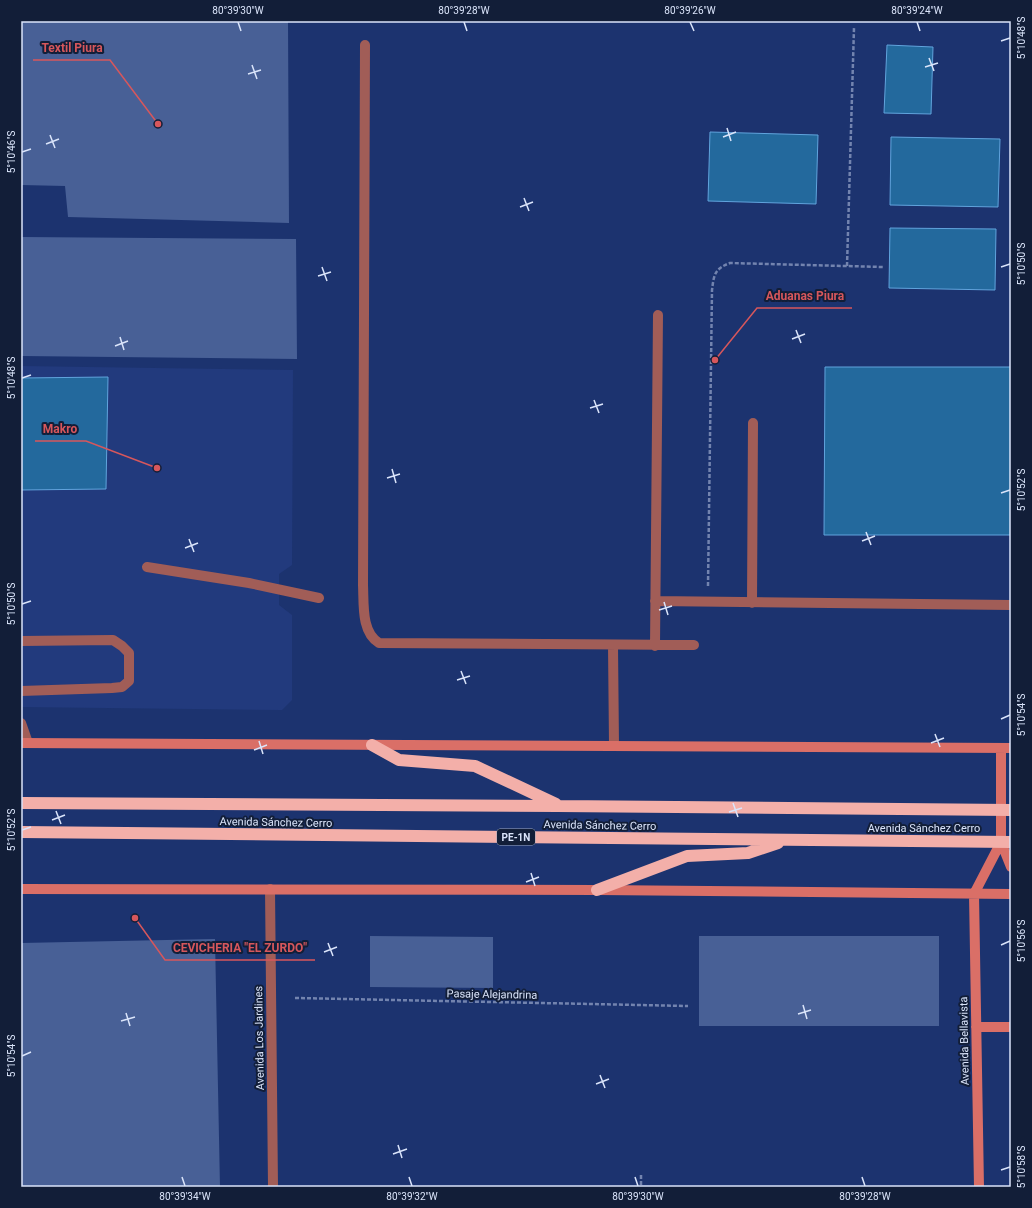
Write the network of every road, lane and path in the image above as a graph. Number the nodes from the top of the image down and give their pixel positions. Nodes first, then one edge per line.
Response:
1 (854, 28) dead end
2 (365, 45) dead end
3 (847, 266) junction
4 (882, 267) dead end
5 (658, 315) dead end
6 (753, 423) dead end
7 (147, 567) dead end
8 (319, 598) dead end
9 (655, 601) junction
10 (708, 602) junction
11 (752, 603) junction
12 (1011, 605) edge
13 (21, 641) edge
14 (612, 646) junction
15 (655, 646) junction
16 (694, 646) dead end
17 (21, 691) edge
18 (21, 723) edge
19 (25, 743) edge
20 (372, 745) junction
21 (614, 746) junction
22 (1006, 748) edge
23 (21, 803) edge
24 (558, 806) junction
25 (1006, 810) edge
26 (21, 832) edge
27 (786, 840) junction
28 (1006, 842) edge
29 (1011, 867) edge
30 (21, 889) edge
31 (270, 889) junction
32 (597, 890) junction
33 (974, 894) junction
34 (1011, 894) edge
35 (295, 998) dead end
36 (688, 1006) dead end
37 (976, 1027) junction
38 (1011, 1027) edge
39 (642, 1175) dead end
40 (273, 1187) edge
41 (642, 1187) edge
42 (979, 1187) edge

1 - 3 path
2 - 14 street
3 - 4 path
3 - 10 path
5 - 9 street
6 - 11 street
7 - 8 street
9 - 10 street
9 - 15 street
10 - 11 street
11 - 12 street
13 - 17 street
14 - 15 street
14 - 21 street
15 - 16 street
18 - 19 street
19 - 20 main road
20 - 21 main road
20 - 24 highway
21 - 22 main road
22 - 25 main road
23 - 24 highway, Avenida Sánchez Cerro
24 - 25 highway, Avenida Sánchez Cerro
25 - 28 main road
26 - 27 highway, Avenida Sánchez Cerro / PE-1N
27 - 28 highway, Avenida Sánchez Cerro / PE-1N
27 - 32 highway
28 - 29 main road
28 - 33 main road
30 - 31 main road
31 - 32 main road
31 - 40 street, Avenida Los Jardines
32 - 33 main road
33 - 34 main road
33 - 37 main road, Avenida Bellavista
35 - 36 path, Pasaje Alejandrina
37 - 38 main road
37 - 42 main road, Avenida Bellavista
39 - 41 path

